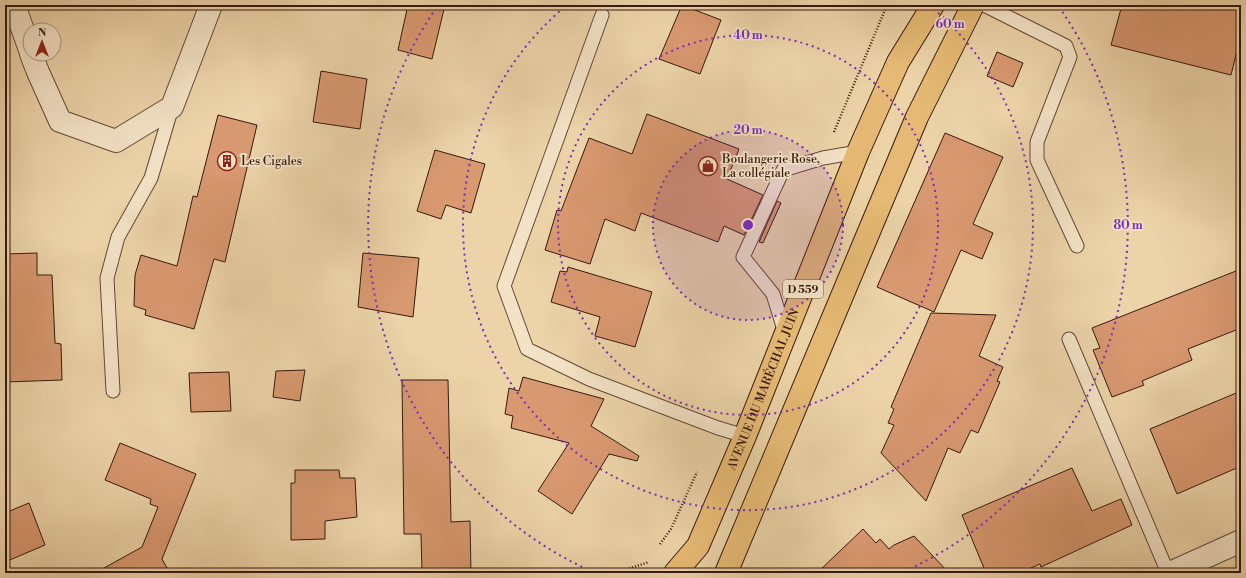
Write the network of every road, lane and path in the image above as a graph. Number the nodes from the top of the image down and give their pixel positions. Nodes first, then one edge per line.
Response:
1 (14, 5) edge
2 (211, 5) edge
3 (932, 5) edge
4 (973, 5) edge
5 (984, 5) edge
6 (602, 14) dead end
7 (22, 28) edge
8 (34, 62) edge
9 (172, 107) junction
10 (858, 152) junction
11 (1077, 246) dead end
12 (785, 333) junction
13 (1069, 339) dead end
14 (113, 391) dead end
15 (745, 436) junction
16 (1241, 541) edge
17 (675, 573) edge
18 (726, 573) edge
19 (1169, 573) edge

1 - 7 street
2 - 9 street
3 - 10 main road, AVENUE DU MARÉCHAL JUIN / D 559
4 - 18 main road, D 559
5 - 11 lane
6 - 15 lane
8 - 9 street
9 - 14 lane
10 - 12 main road, AVENUE DU MARÉCHAL JUIN / D 559
10 - 12 lane
12 - 15 main road, AVENUE DU MARÉCHAL JUIN / D 559
13 - 19 lane
15 - 17 main road, AVENUE DU MARÉCHAL JUIN / D 559
16 - 19 street

